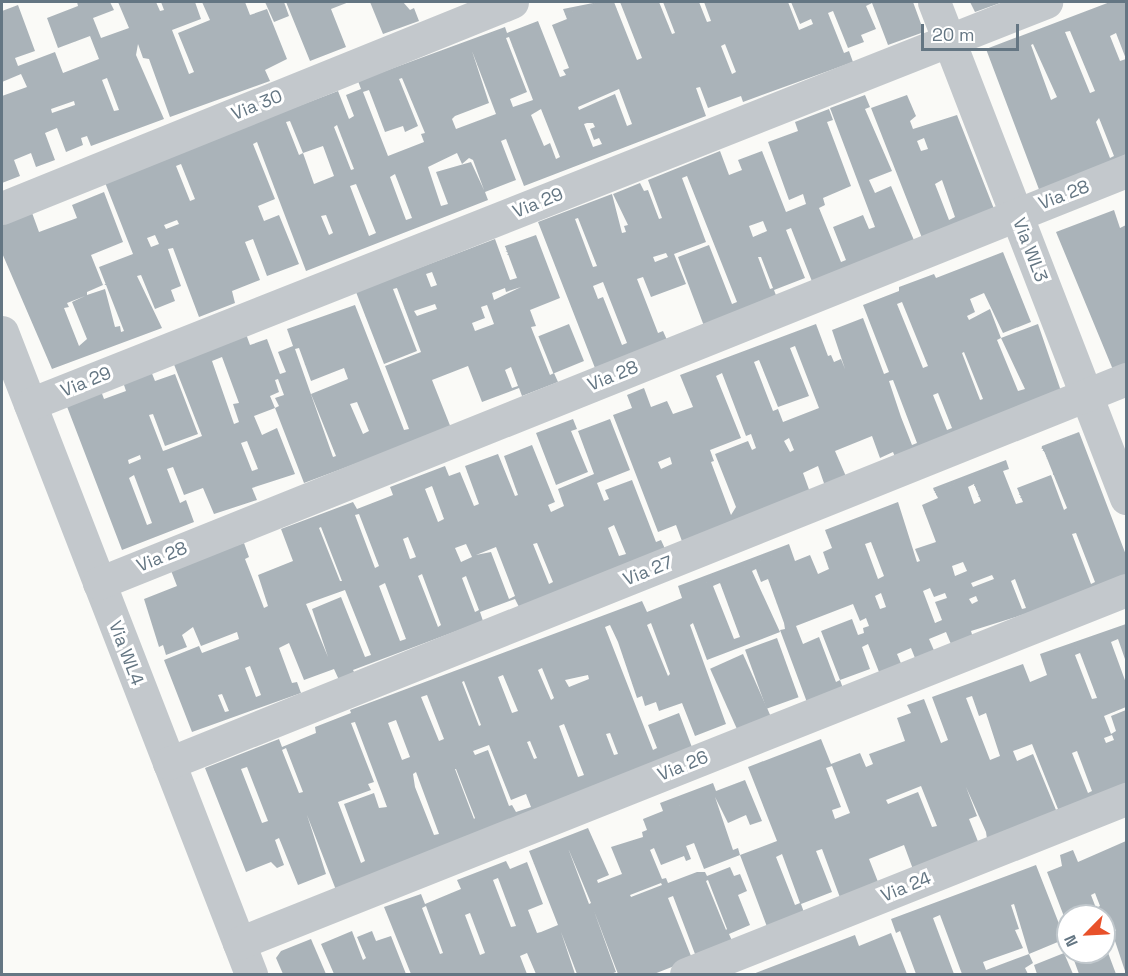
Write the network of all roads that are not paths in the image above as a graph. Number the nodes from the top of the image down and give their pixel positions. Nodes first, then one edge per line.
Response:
1 (512, 2) edge
2 (934, 2) edge
3 (1047, 2) edge
4 (949, 40) junction
5 (1126, 171) edge
6 (2, 208) edge
7 (1016, 214) junction
8 (2, 332) edge
9 (1126, 379) edge
10 (1086, 394) junction
11 (30, 404) junction
12 (1124, 485) edge
13 (99, 583) junction
14 (1126, 590) edge
15 (169, 763) junction
16 (1126, 799) edge
17 (239, 943) junction
18 (251, 975) edge
19 (686, 975) edge

1 - 6 street, Via 30
2 - 4 street, Via WL3
3 - 4 street, Via 29
4 - 7 street, Via WL3
4 - 11 street, Via 29
5 - 7 street, Via 28
7 - 10 street, Via WL3
7 - 13 street, Via 28
8 - 11 street, Via WL4
9 - 10 street, Via 27
10 - 12 street, Via WL3
10 - 15 street, Via 27
11 - 13 street, Via WL4
13 - 15 street, Via WL4
14 - 17 street, Via 26
15 - 17 street, Via WL4
16 - 19 street, Via 24
17 - 18 street, Via WL4

